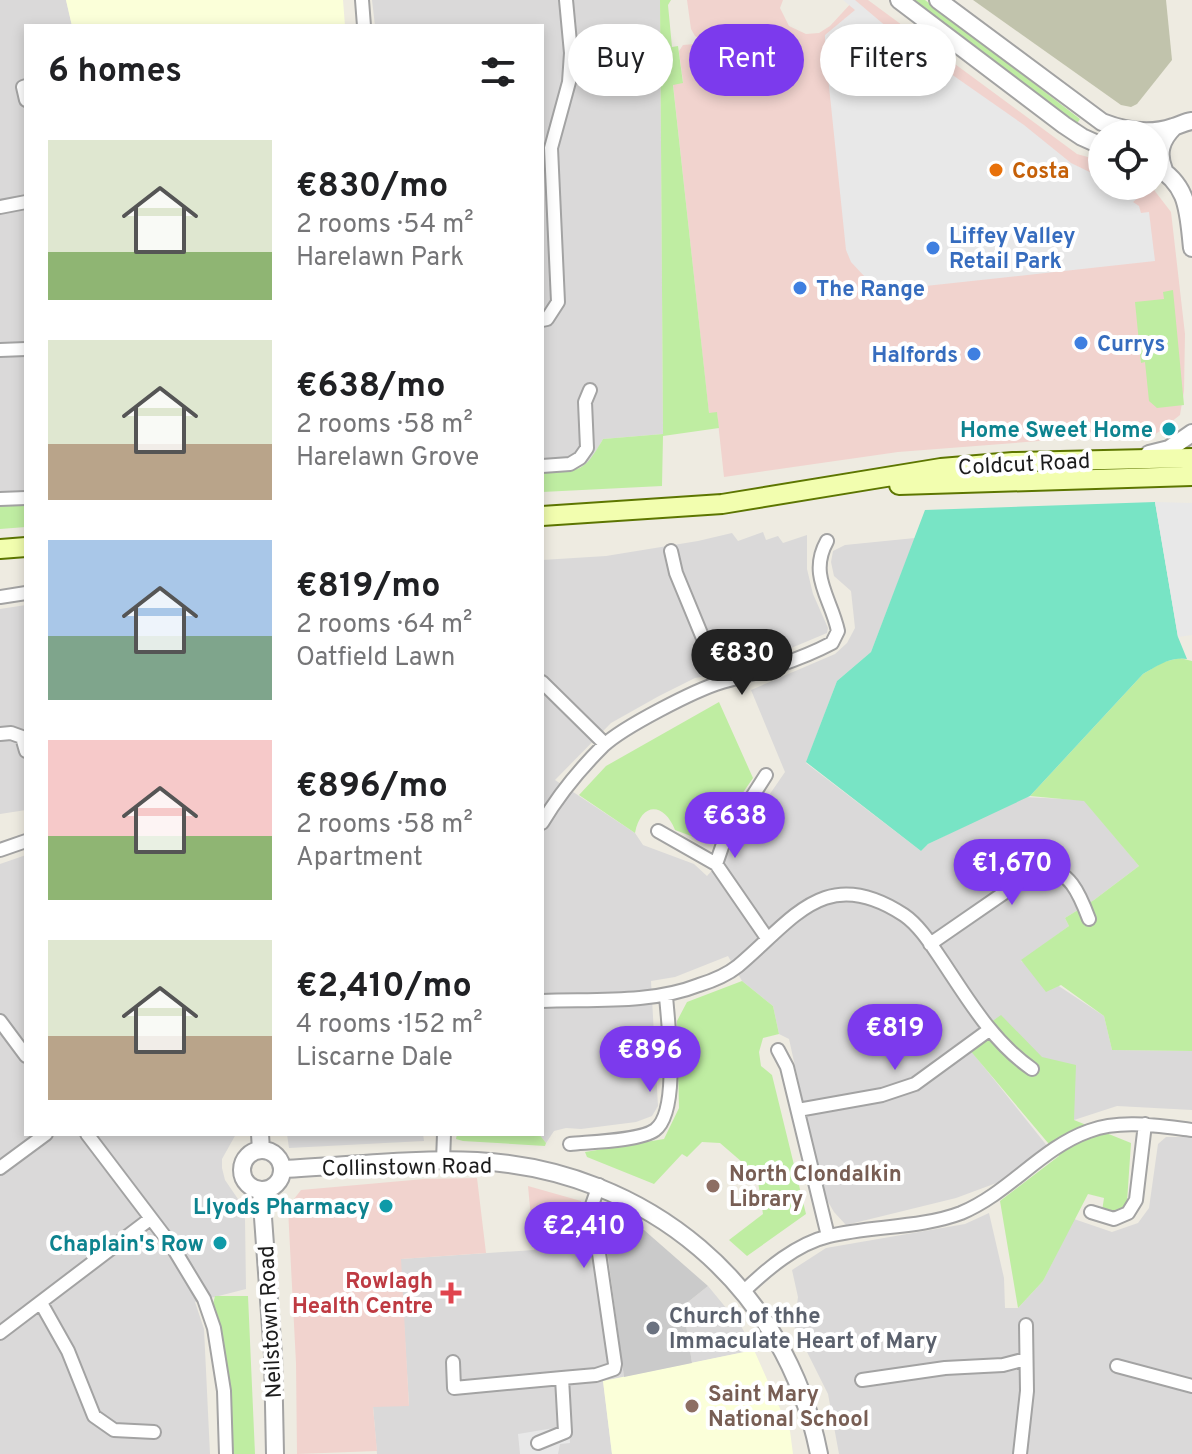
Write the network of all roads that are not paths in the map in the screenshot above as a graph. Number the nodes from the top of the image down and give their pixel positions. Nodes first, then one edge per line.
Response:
1 (362, 0) edge
2 (566, 0) edge
3 (899, 0) edge
4 (938, 0) edge
5 (364, 24) edge
6 (1192, 121) edge
7 (1174, 127) junction
8 (1168, 135) edge
9 (1088, 140) edge
10 (546, 162) edge
11 (1168, 174) edge
12 (1168, 177) edge
13 (1192, 188) edge
14 (24, 202) edge
15 (0, 207) edge
16 (1192, 248) edge
17 (544, 320) edge
18 (24, 349) edge
19 (0, 350) edge
20 (590, 390) dead end
21 (1192, 433) edge
22 (1135, 457) junction
23 (1192, 458) edge
24 (544, 466) edge
25 (1192, 476) edge
26 (856, 484) junction
27 (24, 498) edge
28 (0, 499) edge
29 (544, 516) edge
30 (827, 541) dead end
31 (24, 547) edge
32 (0, 549) edge
33 (671, 551) dead end
34 (24, 593) edge
35 (0, 597) edge
36 (721, 682) junction
37 (544, 684) edge
38 (0, 734) edge
39 (24, 744) edge
40 (605, 744) junction
41 (766, 775) dead end
42 (544, 819) edge
43 (658, 831) dead end
44 (24, 842) edge
45 (0, 850) edge
46 (716, 864) junction
47 (1089, 919) dead end
48 (767, 938) junction
49 (930, 944) junction
50 (666, 996) junction
51 (544, 1001) edge
52 (0, 1021) edge
53 (989, 1030) junction
54 (778, 1050) dead end
55 (24, 1053) edge
56 (1032, 1069) dead end
57 (798, 1110) junction
58 (1145, 1124) junction
59 (1192, 1130) edge
60 (43, 1136) edge
61 (88, 1136) edge
62 (444, 1136) edge
63 (261, 1142) edge
64 (570, 1144) dead end
65 (443, 1161) junction
66 (0, 1168) edge
67 (283, 1169) junction
68 (599, 1185) junction
69 (261, 1190) junction
70 (1091, 1212) dead end
71 (150, 1219) junction
72 (828, 1236) junction
73 (743, 1292) junction
74 (41, 1303) junction
75 (1026, 1325) dead end
76 (0, 1333) edge
77 (1026, 1359) junction
78 (453, 1362) dead end
79 (1117, 1366) dead end
80 (562, 1378) junction
81 (862, 1380) dead end
82 (1192, 1386) edge
83 (154, 1432) dead end
84 (538, 1443) dead end
85 (226, 1454) edge
86 (275, 1454) edge
87 (819, 1454) edge
88 (1020, 1454) edge

1 - 5 street
2 - 10 street
3 - 9 street
4 - 7 street
6 - 7 street
7 - 8 street
10 - 17 street
11 - 13 street
12 - 16 street
14 - 15 street
18 - 19 street
20 - 24 street
21 - 22 street
22 - 23 main road, Coldcut Road
22 - 26 main road, Coldcut Road
25 - 26 main road, Coldcut Road
26 - 29 main road, Coldcut Road
27 - 28 street
30 - 36 street
31 - 32 main road
33 - 36 street
34 - 35 street
36 - 40 street
37 - 40 street
38 - 39 street
40 - 42 street
41 - 46 street
43 - 46 street
44 - 45 street
46 - 48 street
47 - 49 street
48 - 49 street
48 - 50 street
49 - 53 street
50 - 51 street
50 - 64 street
52 - 55 street
53 - 56 street
53 - 57 street
54 - 57 street
57 - 72 street
58 - 59 street
58 - 70 street
58 - 72 street
60 - 66 street
61 - 71 street
62 - 65 street
63 - 67 street, Neilstown Road
63 - 69 street, Neilstown Road
65 - 67 street, Collinstown Road
65 - 68 street, Collinstown Road
67 - 69 street
68 - 73 street, Collinstown Road
68 - 80 street
69 - 86 street, Neilstown Road
71 - 74 street
71 - 85 street
72 - 73 street
73 - 87 street, Collinstown Road
74 - 76 street
74 - 83 street
75 - 77 street
77 - 81 street
77 - 88 street
78 - 80 street
79 - 82 street
80 - 84 street

